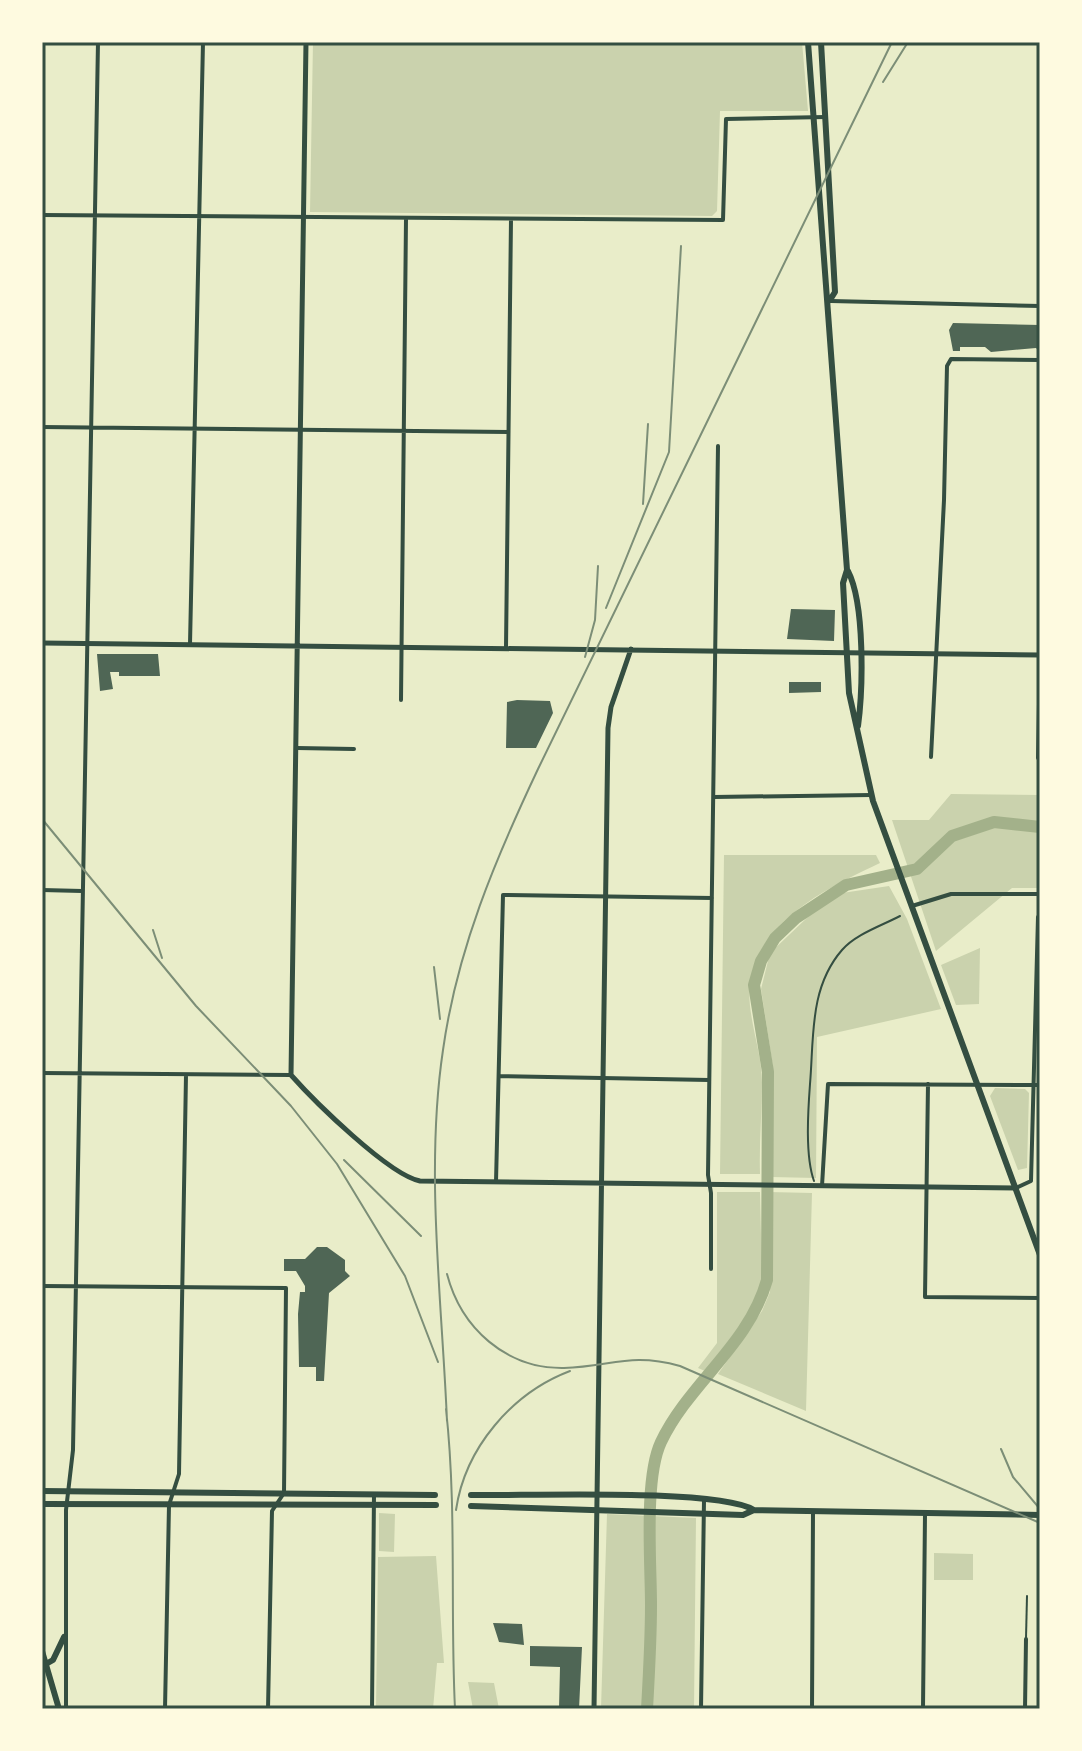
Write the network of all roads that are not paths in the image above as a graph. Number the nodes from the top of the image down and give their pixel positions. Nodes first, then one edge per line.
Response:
1 (98, 42) edge
2 (203, 42) edge
3 (306, 42) edge
4 (808, 42) edge
5 (821, 42) edge
6 (814, 117) junction
7 (825, 117) junction
8 (42, 215) edge
9 (95, 215) junction
10 (200, 215) junction
11 (303, 216) junction
12 (406, 218) junction
13 (511, 219) junction
14 (830, 300) junction
15 (1040, 306) edge
16 (1040, 360) edge
17 (42, 427) edge
18 (92, 427) junction
19 (195, 429) junction
20 (301, 429) junction
21 (405, 430) junction
22 (508, 432) junction
23 (718, 446) dead end
24 (847, 570) junction
25 (42, 643) edge
26 (88, 644) junction
27 (190, 644) junction
28 (296, 645) junction
29 (402, 647) junction
30 (506, 648) junction
31 (631, 649) junction
32 (715, 650) junction
33 (847, 652) junction
34 (859, 652) junction
35 (935, 654) junction
36 (1040, 654) edge
37 (401, 700) dead end
38 (857, 730) junction
39 (295, 748) junction
40 (354, 749) dead end
41 (931, 757) dead end
42 (1038, 758) dead end
43 (871, 795) junction
44 (714, 797) junction
45 (42, 890) edge
46 (82, 891) junction
47 (1040, 894) edge
48 (607, 895) junction
49 (712, 898) junction
50 (910, 903) junction
51 (1038, 917) dead end
52 (42, 1073) edge
53 (79, 1073) junction
54 (186, 1075) junction
55 (291, 1075) junction
56 (498, 1076) junction
57 (604, 1078) junction
58 (709, 1080) junction
59 (928, 1084) junction
60 (976, 1085) junction
61 (1038, 1085) edge
62 (496, 1182) junction
63 (602, 1183) junction
64 (709, 1184) junction
65 (819, 1186) junction
66 (928, 1187) junction
67 (1016, 1188) junction
68 (1040, 1255) edge
69 (711, 1269) dead end
70 (42, 1286) edge
71 (76, 1286) junction
72 (182, 1287) junction
73 (1040, 1298) edge
74 (42, 1491) edge
75 (67, 1491) junction
76 (174, 1492) junction
77 (284, 1493) junction
78 (374, 1494) junction
79 (435, 1495) dead end
80 (471, 1495) dead end
81 (599, 1496) junction
82 (704, 1500) junction
83 (42, 1504) edge
84 (66, 1504) junction
85 (276, 1504) junction
86 (374, 1504) junction
87 (169, 1505) junction
88 (436, 1505) dead end
89 (471, 1506) dead end
90 (598, 1508) junction
91 (754, 1510) junction
92 (704, 1511) junction
93 (813, 1512) junction
94 (925, 1514) junction
95 (1040, 1515) edge
96 (1027, 1596) dead end
97 (64, 1637) junction
98 (1026, 1639) joint
99 (42, 1651) edge
100 (46, 1664) junction
101 (59, 1709) edge
102 (66, 1709) edge
103 (165, 1709) edge
104 (268, 1709) edge
105 (372, 1709) edge
106 (594, 1709) edge
107 (701, 1709) edge
108 (812, 1709) edge
109 (923, 1709) edge
110 (1025, 1709) edge

1 - 9 street
2 - 10 street
3 - 11 street
4 - 6 main road
5 - 7 main road
6 - 7 street
6 - 13 street
6 - 14 main road
7 - 14 main road
8 - 9 street
9 - 10 street
9 - 18 street
10 - 11 street
10 - 19 street
11 - 12 street
11 - 20 street
12 - 13 street
12 - 21 street
13 - 22 street
14 - 15 street
14 - 24 main road
16 - 35 street
17 - 18 street
18 - 19 street
18 - 26 street
19 - 20 street
19 - 27 street
20 - 21 street
20 - 28 street
21 - 22 street
21 - 29 street
22 - 30 street
23 - 32 street
24 - 33 main road
24 - 34 main road
25 - 26 street
26 - 27 street
26 - 46 street
27 - 28 street
28 - 29 street
28 - 39 street
29 - 30 street
29 - 37 street
30 - 31 street
31 - 32 street
31 - 48 street
32 - 33 street
32 - 44 street
33 - 34 street
33 - 38 main road
34 - 35 street
34 - 38 main road
35 - 36 street
35 - 41 street
36 - 42 street
38 - 43 main road
39 - 40 street
39 - 55 street
43 - 44 street
43 - 50 main road
44 - 49 street
45 - 46 street
46 - 53 street
47 - 50 street
48 - 49 street
48 - 56 street
48 - 57 street
49 - 58 street
50 - 60 main road
51 - 61 street
52 - 53 street
53 - 54 street
53 - 71 street
54 - 55 street
54 - 72 street
55 - 62 street
56 - 57 street
56 - 62 street
57 - 58 street
57 - 63 street
58 - 64 street
59 - 60 street
59 - 65 street
59 - 66 street
60 - 61 street
60 - 67 main road
61 - 67 street
62 - 63 street
63 - 64 street
63 - 81 street
64 - 65 street
64 - 69 street
65 - 66 street
66 - 67 street
66 - 73 street
67 - 68 main road
70 - 71 street
71 - 72 street
71 - 75 street
72 - 76 street
72 - 77 street
74 - 75 main road
75 - 76 main road
75 - 84 street
76 - 77 main road
76 - 87 street
77 - 78 main road
77 - 85 street
78 - 79 main road
78 - 86 street
80 - 81 main road
81 - 82 main road
81 - 90 street
82 - 91 main road
82 - 92 street
83 - 84 main road
84 - 87 main road
84 - 97 street
85 - 86 main road
85 - 87 main road
85 - 104 street
86 - 88 main road
86 - 105 street
87 - 103 street
89 - 90 main road
90 - 92 main road
90 - 106 street
91 - 92 main road
91 - 93 main road
92 - 107 street
93 - 94 main road
93 - 108 street
94 - 95 main road
94 - 109 street
96 - 98 lane
97 - 100 main road
97 - 102 street
98 - 110 street
99 - 100 main road
100 - 101 main road

